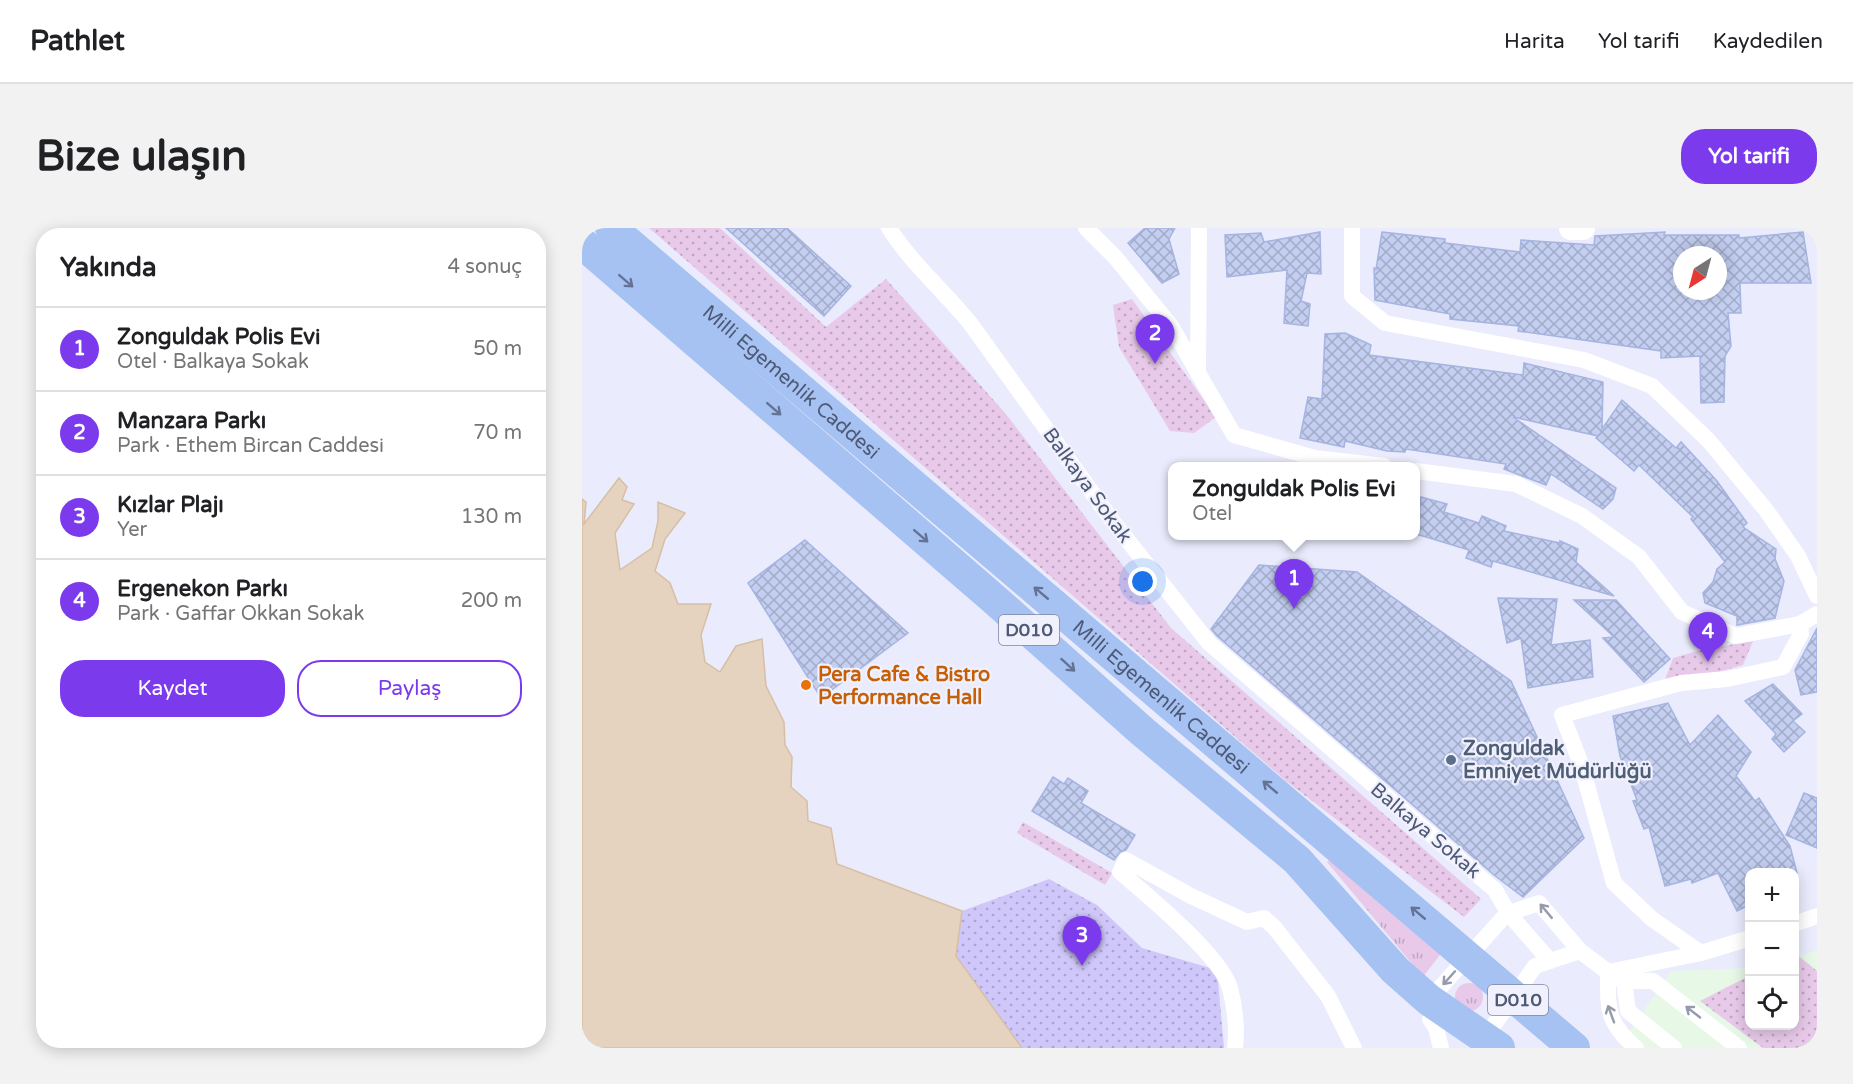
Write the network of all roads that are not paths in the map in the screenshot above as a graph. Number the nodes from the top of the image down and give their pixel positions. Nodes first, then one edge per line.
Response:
1 (611, 228) edge
2 (889, 228) edge
3 (1086, 228) edge
4 (1199, 228) edge
5 (1352, 228) edge
6 (1571, 228) edge
7 (1583, 228) edge
8 (582, 243) edge
9 (1198, 374) junction
10 (1350, 462) edge
11 (1420, 472) edge
12 (1817, 596) edge
13 (1817, 614) edge
14 (1800, 624) junction
15 (1509, 914) junction
16 (1817, 916) edge
17 (1799, 922) edge
18 (1745, 939) edge
19 (1580, 951) junction
20 (1701, 953) junction
21 (1469, 956) junction
22 (1550, 961) junction
23 (1608, 972) junction
24 (1624, 981) junction
25 (1514, 995) junction
26 (1432, 1014) junction
27 (1487, 1045) edge
28 (1235, 1048) edge
29 (1354, 1048) edge
30 (1441, 1048) edge
31 (1574, 1048) edge
32 (1636, 1048) edge
33 (1674, 1048) edge
34 (1739, 1048) edge

21 -> 1 highway, Milli Egemenlik Caddesi / D010
2 - 15 street, Balkaya Sokak
3 - 9 street
4 - 9 street
5 - 12 street
6 - 7 street
8 -> 26 highway, Milli Egemenlik Caddesi / D010
9 - 10 street
11 - 14 street
13 - 14 street
14 - 20 street
19 -> 15 street
15 - 21 street
15 - 22 street, Balkaya Sokak
16 - 17 street
18 - 20 street
19 - 22 street
19 - 23 street
20 - 23 street
21 - 25 highway, Milli Egemenlik Caddesi / D010
21 -> 26 street
22 - 25 street
23 - 24 street
32 -> 23 street
24 - 33 street
34 -> 24 street
25 - 27 street
25 - 31 highway, Milli Egemenlik Caddesi / D010
26 - 27 highway, Milli Egemenlik Caddesi / D010
26 - 30 street
28 - 29 street

